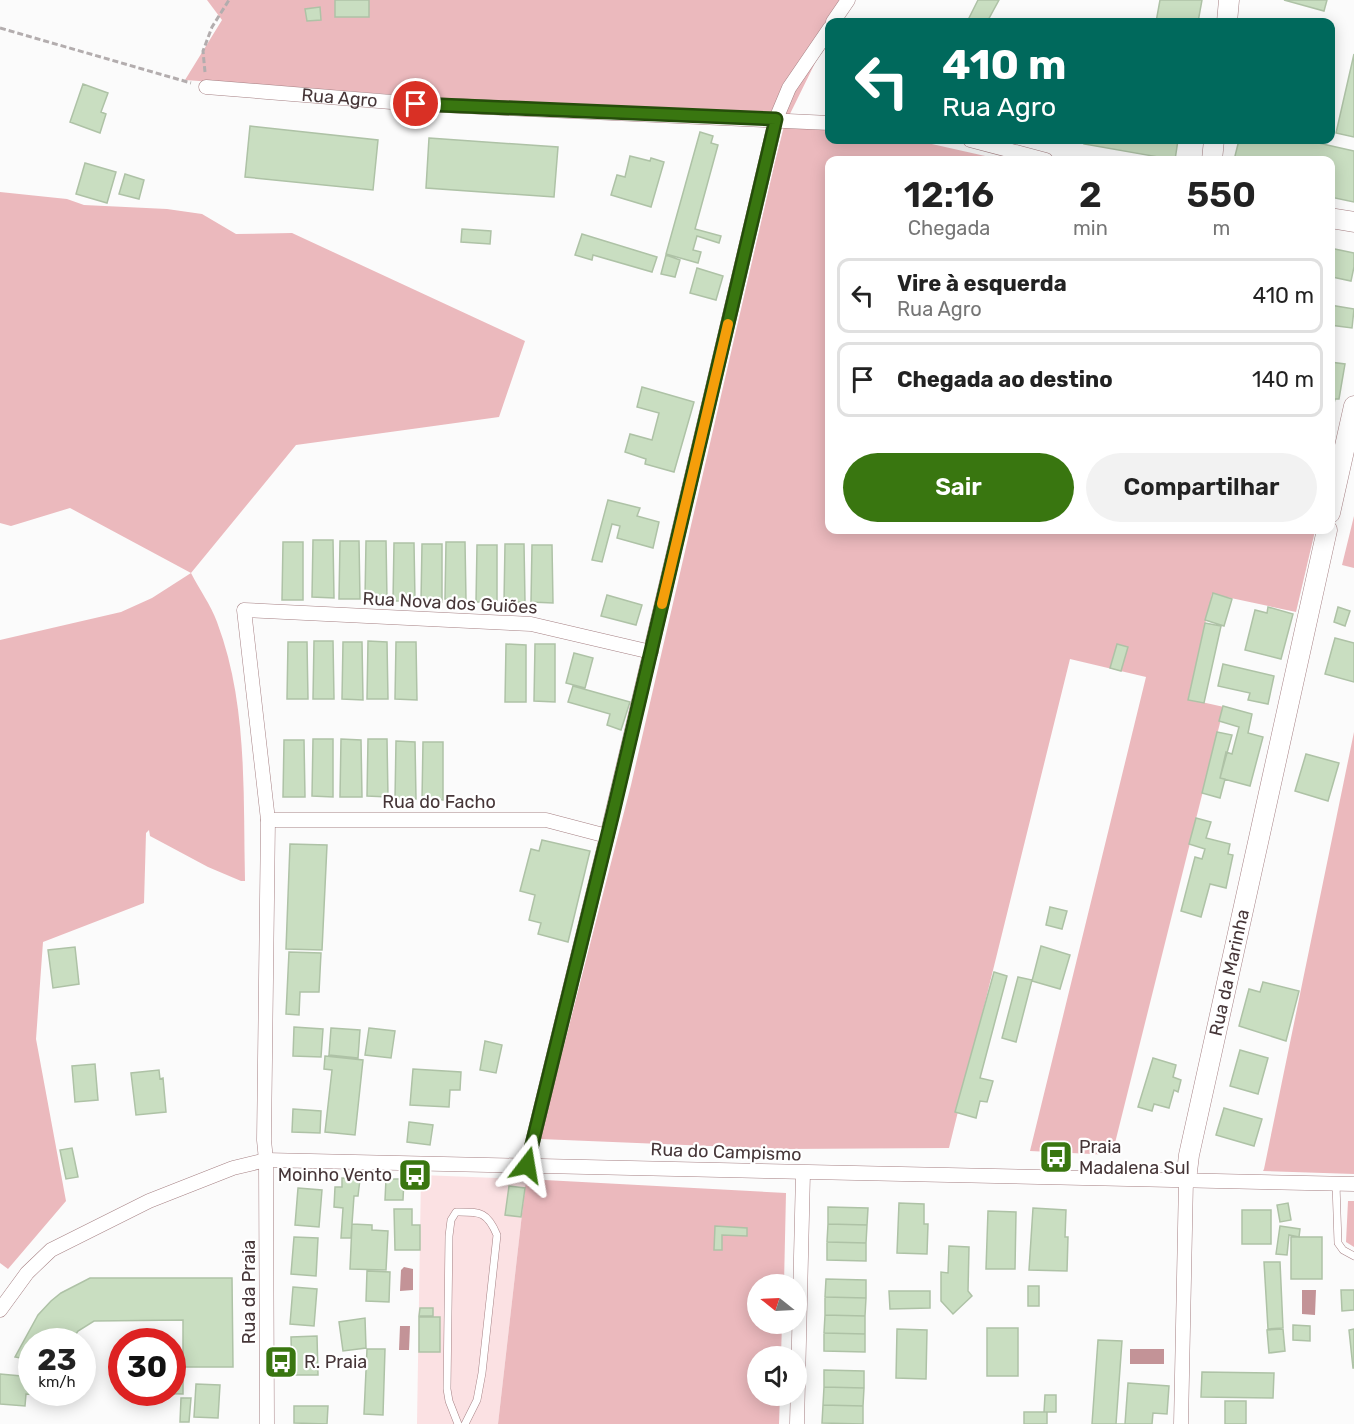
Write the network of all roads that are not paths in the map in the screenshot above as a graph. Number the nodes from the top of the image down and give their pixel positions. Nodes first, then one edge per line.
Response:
1 (848, 0) edge
2 (1229, 0) edge
3 (836, 18) edge
4 (1227, 18) edge
5 (825, 35) edge
6 (206, 87) road end
7 (776, 119) junction
8 (825, 123) edge
9 (985, 144) edge
10 (1031, 156) edge
11 (1335, 219) edge
12 (1354, 222) edge
13 (1354, 406) edge
14 (1335, 491) edge
15 (1326, 534) edge
16 (244, 610) joint
17 (651, 652) junction
18 (268, 820) junction
19 (607, 836) junction
20 (266, 1160) junction
21 (527, 1165) junction
22 (803, 1173) junction
23 (1186, 1180) junction
24 (1336, 1184) junction
25 (1354, 1184) edge
26 (1354, 1256) edge
27 (0, 1310) edge
28 (267, 1424) edge
29 (458, 1424) edge
30 (465, 1424) edge
31 (797, 1424) edge
32 (1181, 1424) edge

1 - 3 street
2 - 4 street
5 - 7 street
6 - 7 street, Rua Agro
7 - 8 street, Rua Agro
7 - 17 street
9 - 10 street
11 - 12 street
13 - 14 street
15 - 23 street, Rua da Marinha
16 - 17 street, Rua Nova dos Guiões
16 - 18 street, Rua da Praia
17 - 19 street
18 - 19 street, Rua do Facho
18 - 20 street, Rua da Praia
19 - 21 street
20 - 21 street, Rua do Campismo
20 - 27 street, Rua do Campismo
20 - 28 street, Rua da Praia
21 - 22 street, Rua do Campismo
22 - 23 street, Rua do Campismo
22 - 31 street
23 - 24 street, Rua do Campismo
23 - 32 street, Rua da Marinha
24 - 25 street, Rua do Campismo
24 - 26 lane
29 - 30 lane

